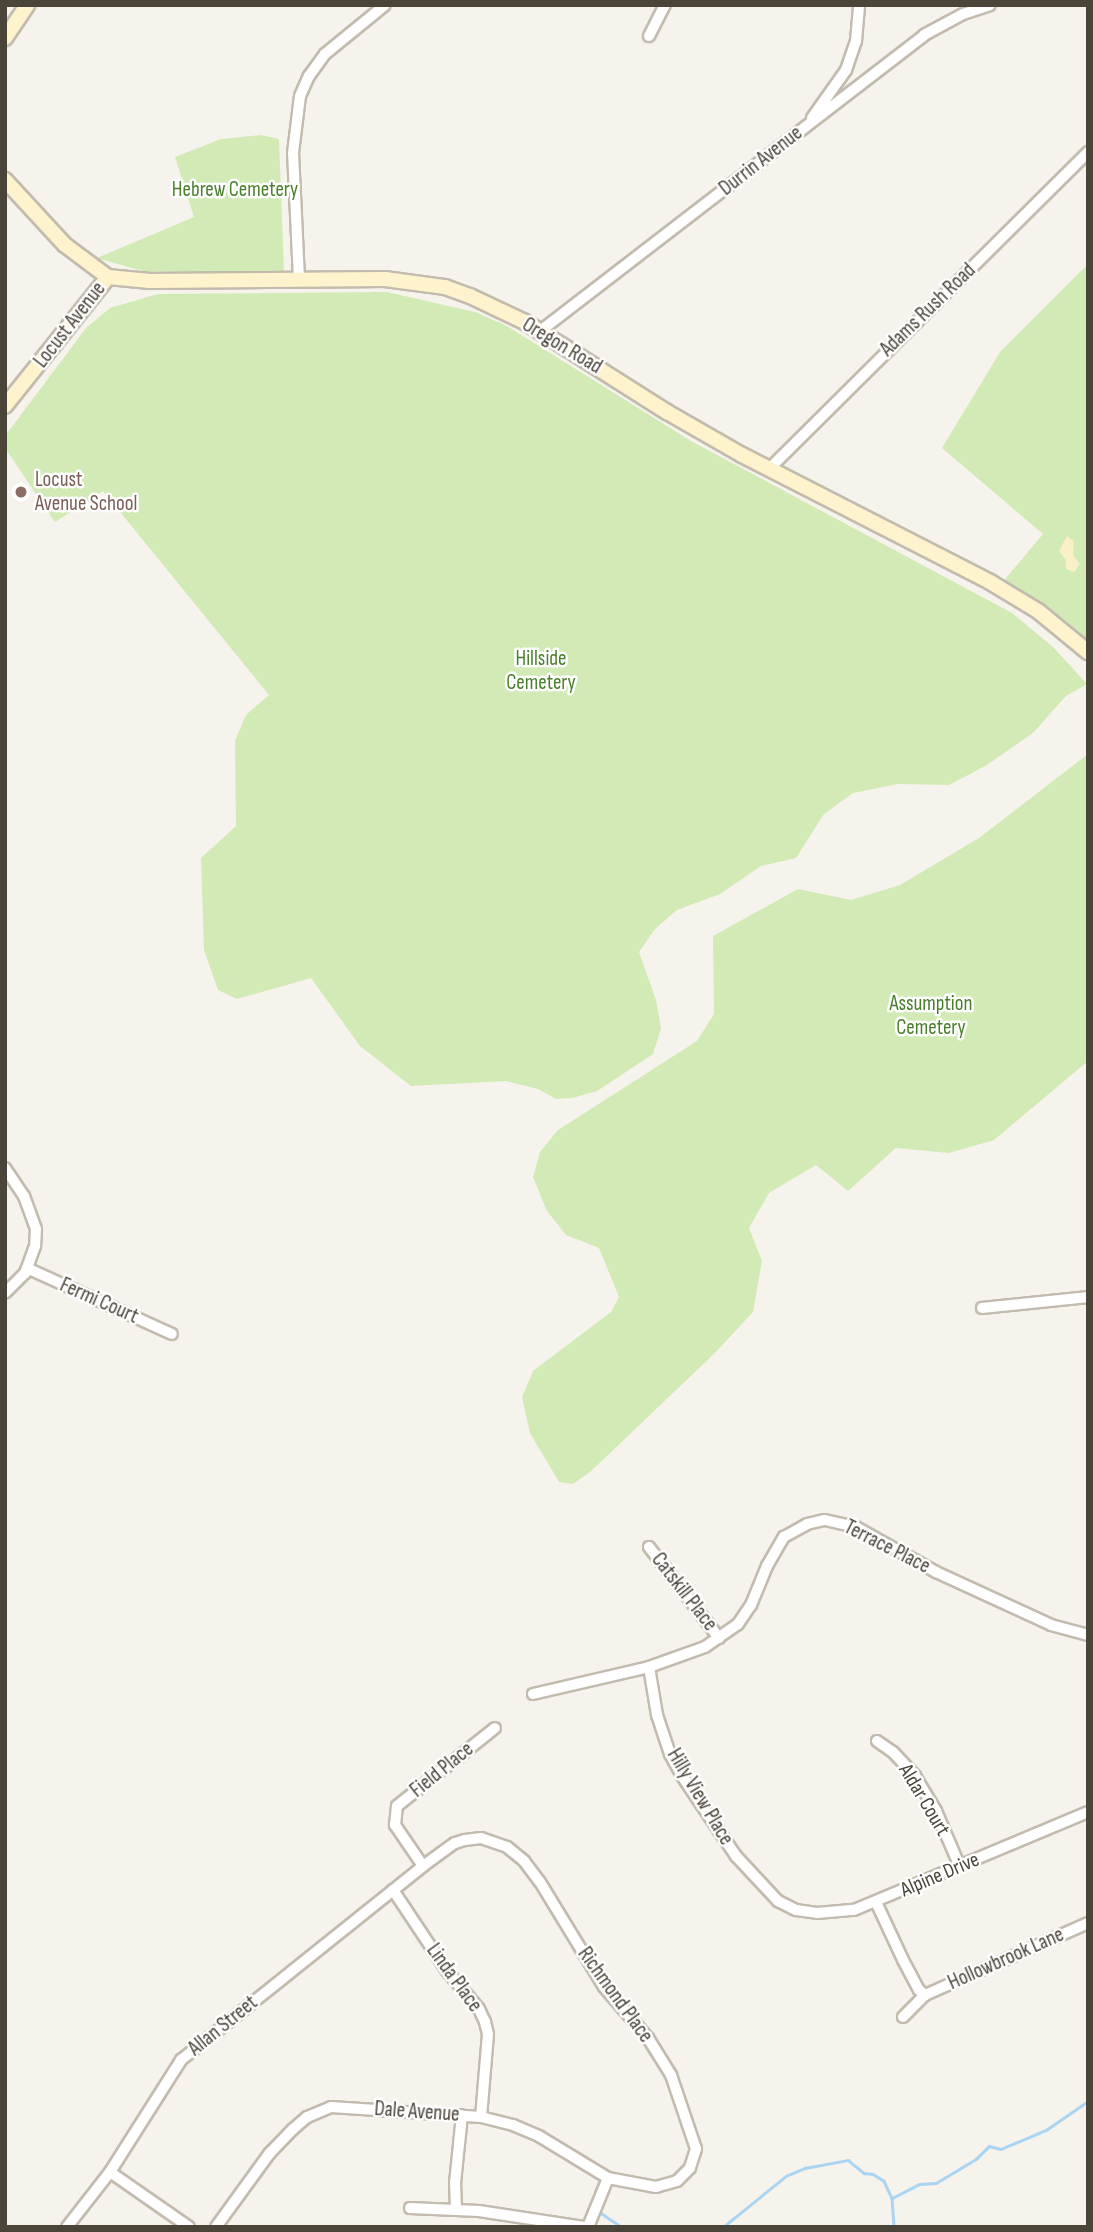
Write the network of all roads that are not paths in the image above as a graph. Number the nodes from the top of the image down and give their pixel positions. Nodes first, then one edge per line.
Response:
1 (27, 5) edge
2 (385, 5) edge
3 (665, 5) edge
4 (859, 5) edge
5 (990, 5) edge
6 (649, 36) dead end
7 (5, 38) edge
8 (805, 127) junction
9 (1088, 152) edge
10 (5, 180) edge
11 (108, 277) junction
12 (299, 279) junction
13 (540, 332) junction
14 (5, 405) edge
15 (769, 469) junction
16 (1088, 652) edge
17 (5, 1168) edge
18 (27, 1268) junction
19 (5, 1293) edge
20 (1088, 1297) edge
21 (982, 1308) dead end
22 (172, 1334) dead end
23 (649, 1547) dead end
24 (1088, 1635) edge
25 (719, 1638) junction
26 (649, 1667) junction
27 (533, 1693) dead end
28 (495, 1728) dead end
29 (877, 1741) dead end
30 (1088, 1812) edge
31 (423, 1866) junction
32 (960, 1867) junction
33 (393, 1890) junction
34 (876, 1902) junction
35 (788, 1906) joint
36 (1088, 1923) edge
37 (925, 1995) junction
38 (903, 2017) dead end
39 (462, 2115) junction
40 (481, 2117) junction
41 (110, 2172) junction
42 (608, 2178) junction
43 (656, 2187) joint
44 (410, 2208) dead end
45 (456, 2210) junction
46 (67, 2227) edge
47 (189, 2227) edge
48 (216, 2227) edge
49 (587, 2227) edge

1 - 7 street
2 - 12 street
3 - 6 street
4 - 8 street
5 - 8 street, Durrin Avenue
8 - 13 street, Durrin Avenue
9 - 15 street, Adams Rush Road
10 - 11 street
11 - 12 street, Oregon Road
11 - 14 street, Locust Avenue
12 - 13 street, Oregon Road
13 - 15 street, Oregon Road
15 - 16 street, Oregon Road
17 - 18 street
18 - 19 street
18 - 22 street, Fermi Court
20 - 21 street
23 - 25 street, Catskill Place
24 - 25 street, Terrace Place
25 - 26 street, Terrace Place
26 - 27 street, Terrace Place
26 - 35 street, Hilly View Place
28 - 31 street, Field Place
29 - 32 street, Aldar Court
30 - 32 street, Alpine Drive
31 - 33 street, Allan Street
31 - 43 street, Richmond Place
32 - 34 street, Alpine Drive
33 - 40 street, Linda Place
33 - 41 street, Allan Street
34 - 35 street, Alpine Drive
34 - 37 street
36 - 37 street, Hollowbrook Lane
37 - 38 street
39 - 40 street, Dale Avenue
39 - 45 street
39 - 48 street, Dale Avenue
40 - 42 street, Dale Avenue
41 - 46 street, Allan Street
41 - 47 street
42 - 43 street, Dale Avenue
42 - 49 street
44 - 45 street
45 - 49 street

